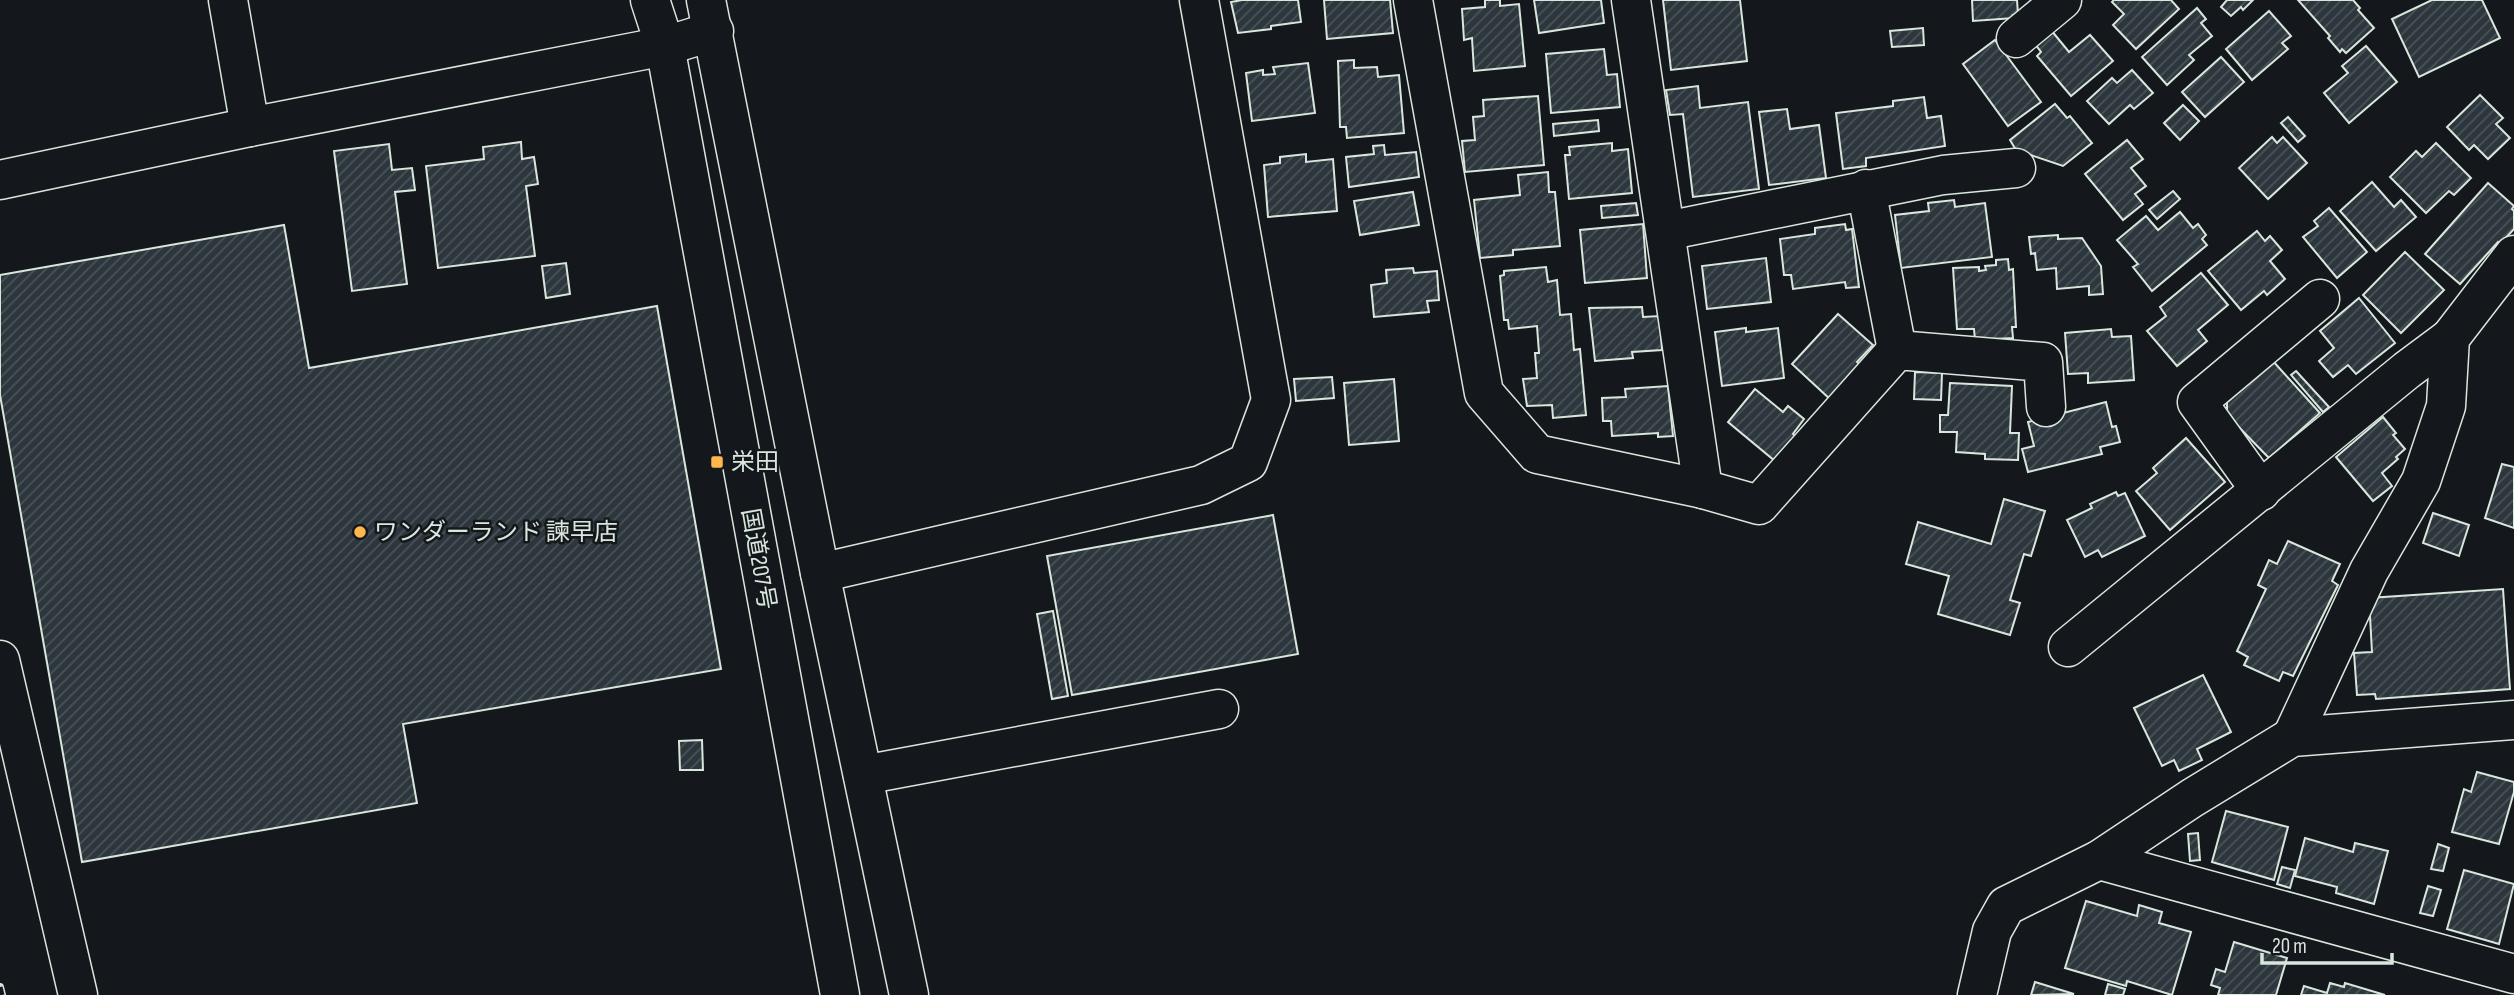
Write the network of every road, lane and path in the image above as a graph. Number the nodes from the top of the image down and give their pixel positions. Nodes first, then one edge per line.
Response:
1 (228, 0) edge
2 (650, 0) edge
3 (1199, 0) edge
4 (1413, 0) edge
5 (1631, 0) edge
6 (2063, 0) edge
7 (710, 16) edge
8 (2016, 38) dead end
9 (665, 46) junction
10 (250, 127) junction
11 (2016, 168) dead end
12 (0, 180) edge
13 (1866, 190) junction
14 (1666, 231) junction
15 (2514, 255) edge
16 (2320, 299) dead end
17 (2450, 338) junction
18 (1897, 350) junction
19 (2046, 407) dead end
20 (1703, 489) junction
21 (2261, 491) junction
22 (820, 573) junction
23 (2068, 647) dead end
24 (0, 660) edge
25 (1219, 709) dead end
26 (2514, 720) edge
27 (2292, 737) junction
28 (863, 775) junction
29 (2099, 860) junction
30 (2514, 974) edge
31 (78, 995) edge
32 (840, 995) edge
33 (909, 995) edge
34 (1977, 995) edge

1 - 10 street
2 - 9 street, 国道207号
3 - 22 street
4 - 20 street
5 - 14 street
6 - 8 street
7 - 9 street
7 - 22 street
9 - 10 street
9 - 32 street, 国道207号
10 - 12 street
11 - 13 street
13 - 14 street
13 - 18 street
14 - 20 street
15 - 17 street
16 - 21 street
17 - 21 street
17 - 27 street
18 - 19 street
18 - 20 street
21 - 23 street
22 - 28 street
24 - 31 street
25 - 28 street
26 - 27 street
27 - 29 street
28 - 33 street
29 - 30 street
29 - 34 street

